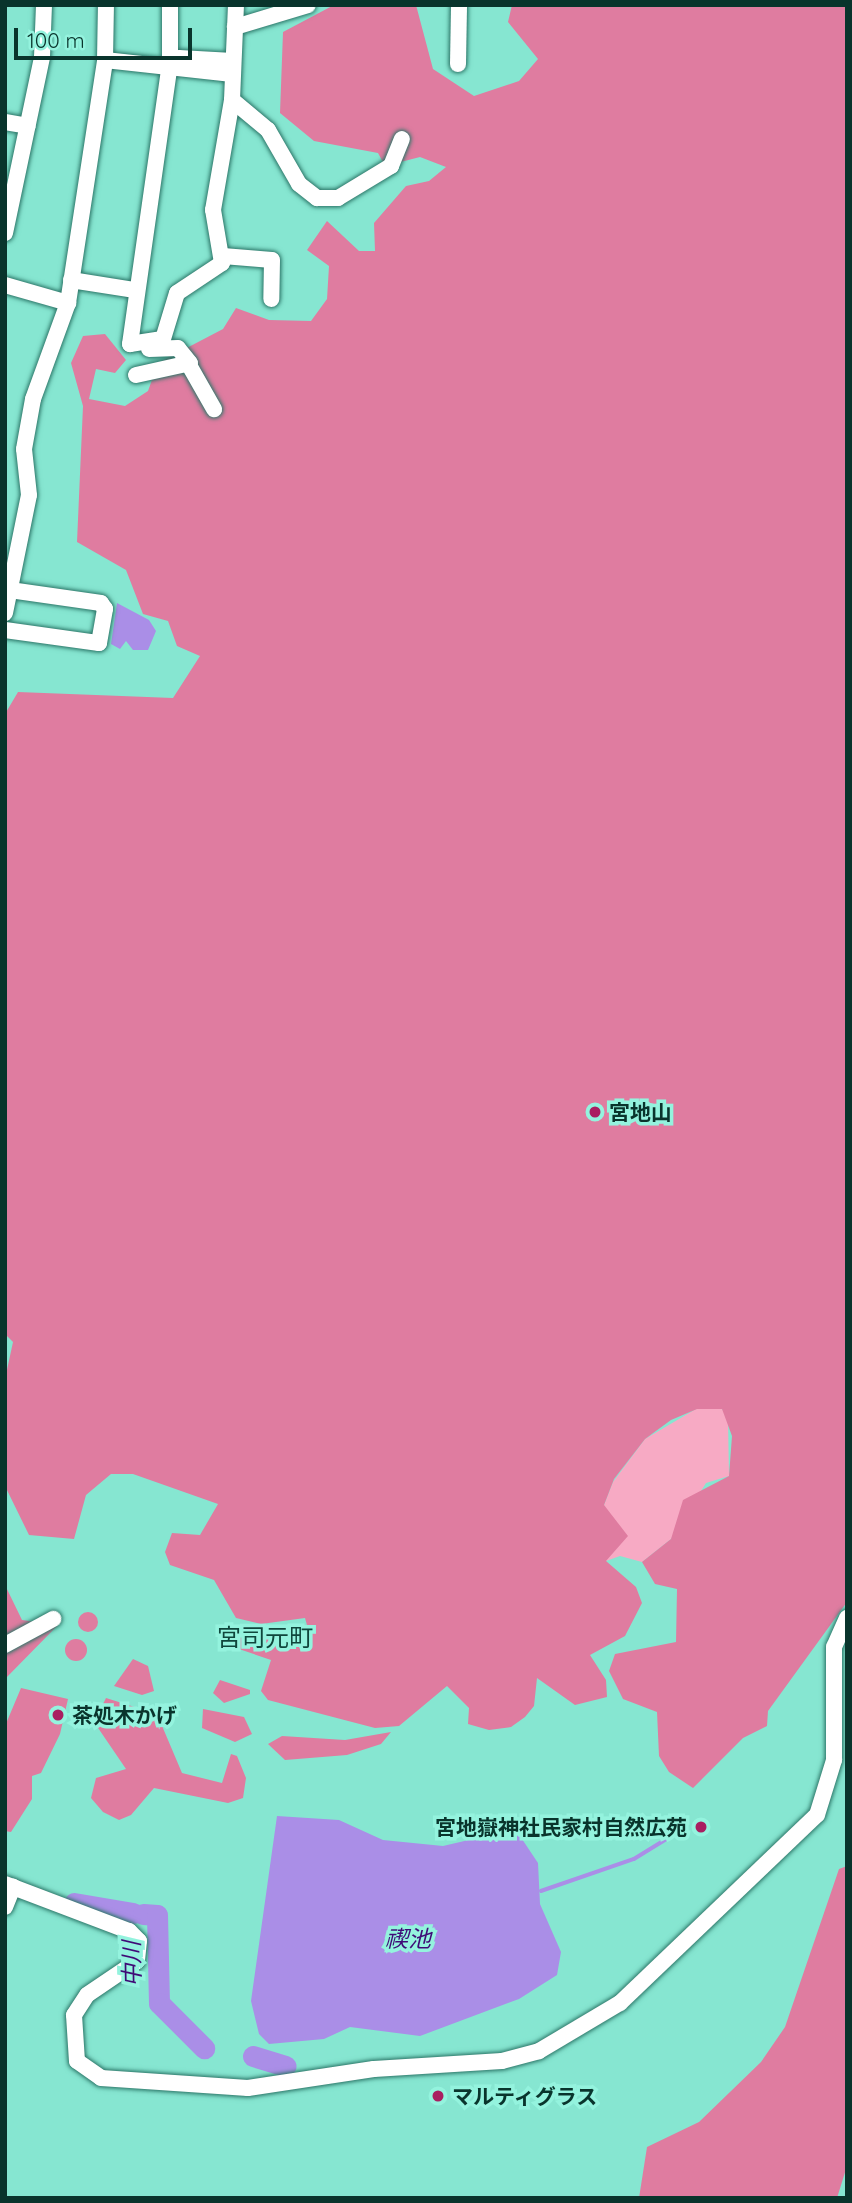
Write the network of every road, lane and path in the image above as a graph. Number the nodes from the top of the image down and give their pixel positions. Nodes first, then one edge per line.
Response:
1 (44, 5) edge
2 (106, 5) edge
3 (170, 5) edge
4 (236, 5) edge
5 (308, 5) edge
6 (459, 5) edge
7 (235, 27) junction
8 (104, 60) junction
9 (170, 63) junction
10 (458, 64) dead end
11 (233, 67) junction
12 (232, 100) junction
13 (5, 122) edge
14 (27, 126) junction
15 (402, 139) dead end
16 (5, 233) edge
17 (223, 256) junction
18 (71, 280) junction
19 (5, 285) edge
20 (135, 290) junction
21 (271, 299) dead end
22 (68, 303) junction
23 (130, 344) junction
24 (189, 365) junction
25 (136, 375) dead end
26 (214, 409) dead end
27 (10, 590) junction
28 (5, 612) edge
29 (5, 631) edge
30 (847, 1618) edge
31 (53, 1619) dead end
32 (5, 1645) edge
33 (840, 1763) edge
34 (9, 1885) edge
35 (5, 1907) edge

1 - 14 street
2 - 8 street
3 - 9 street
4 - 7 street
5 - 7 street
6 - 10 street
7 - 11 street
8 - 9 street
8 - 18 street
9 - 11 street
9 - 20 street
11 - 12 street
12 - 15 street
12 - 17 street
13 - 14 street
14 - 16 street
17 - 21 street
17 - 23 street
18 - 20 street
18 - 22 street
19 - 22 street
20 - 23 street
22 - 27 street
23 - 24 street
24 - 25 street
24 - 26 street
27 - 28 street
27 - 29 street
30 - 33 street
31 - 32 street
33 - 34 street
34 - 35 street

